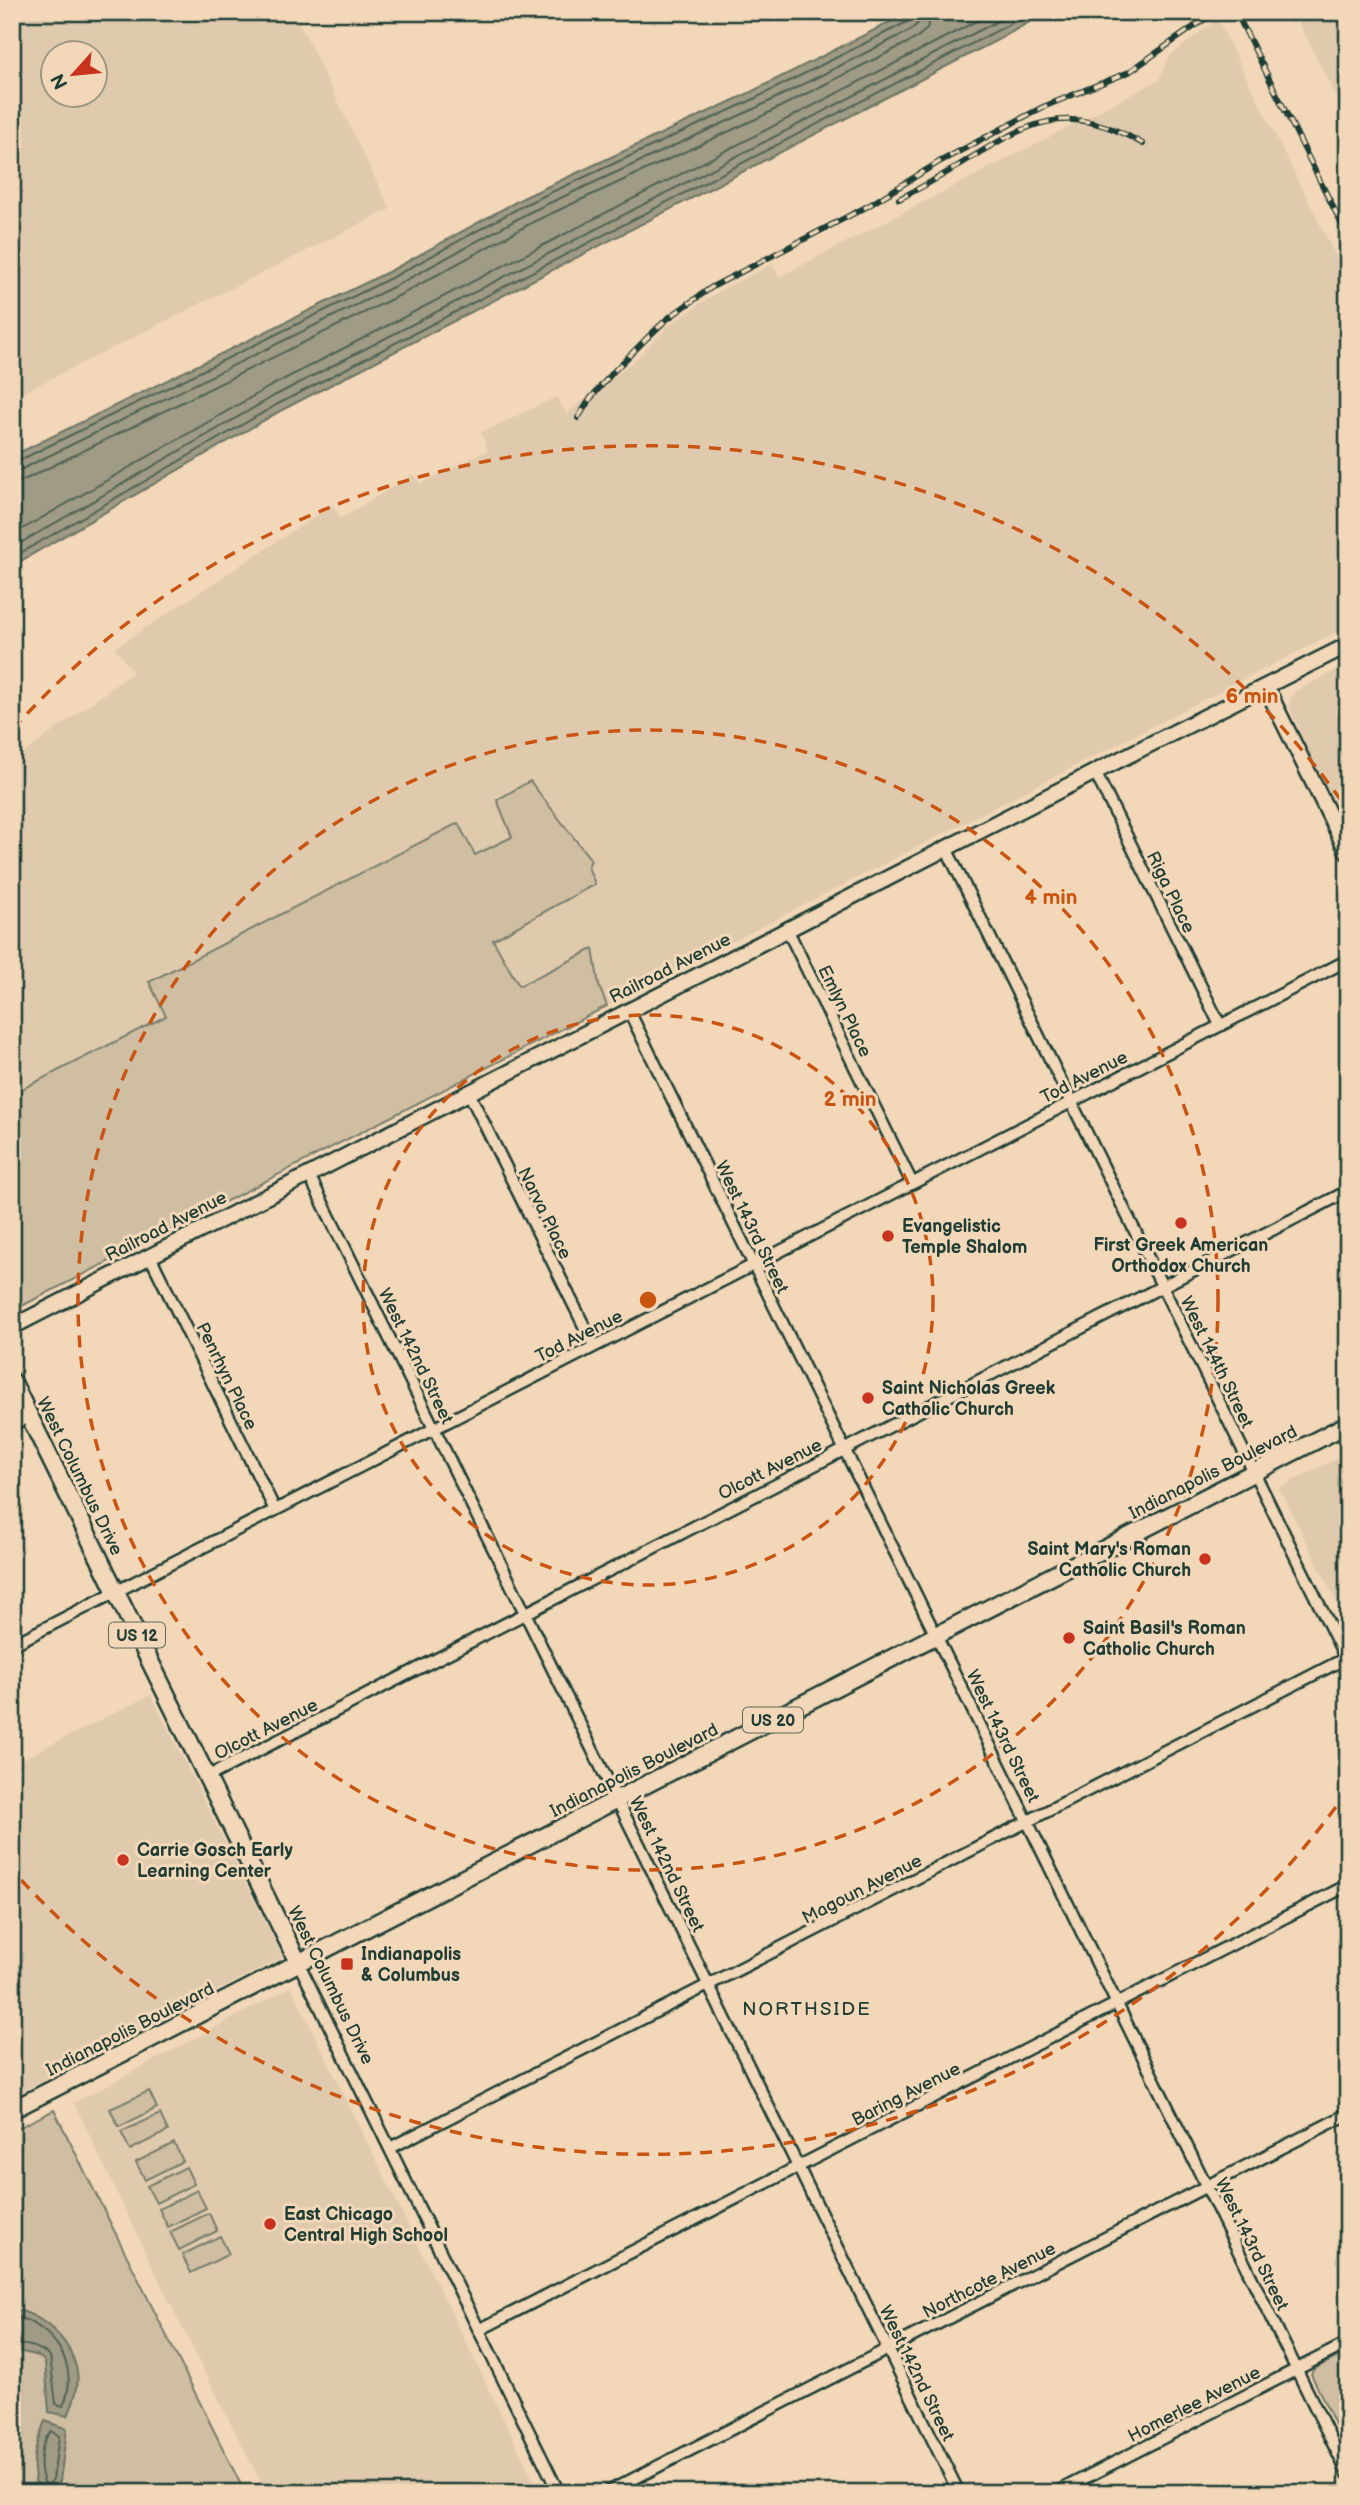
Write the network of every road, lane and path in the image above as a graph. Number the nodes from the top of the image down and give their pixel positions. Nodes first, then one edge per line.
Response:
1 (1348, 645) edge
2 (1266, 687) junction
3 (1095, 772) junction
4 (946, 848) junction
5 (1348, 853) edge
6 (787, 929) junction
7 (1348, 960) edge
8 (629, 1011) junction
9 (1220, 1025) junction
10 (469, 1093) junction
11 (1071, 1102) junction
12 (309, 1175) junction
13 (912, 1183) junction
14 (1348, 1191) edge
15 (150, 1256) junction
16 (753, 1265) junction
17 (1163, 1286) junction
18 (12, 1327) edge
19 (594, 1346) junction
20 (12, 1381) edge
21 (30, 1416) junction
22 (1348, 1424) edge
23 (12, 1425) edge
24 (435, 1428) junction
25 (844, 1449) junction
26 (1253, 1474) junction
27 (275, 1510) junction
28 (116, 1592) junction
29 (525, 1613) junction
30 (936, 1636) junction
31 (12, 1645) edge
32 (1347, 1659) edge
33 (207, 1777) junction
34 (617, 1800) junction
35 (1027, 1821) junction
36 (1348, 1885) edge
37 (299, 1964) junction
38 (709, 1984) junction
39 (1117, 2004) junction
40 (12, 2110) edge
41 (1348, 2114) edge
42 (390, 2148) junction
43 (798, 2167) junction
44 (1206, 2186) junction
45 (479, 2330) junction
46 (1348, 2343) edge
47 (888, 2349) junction
48 (1296, 2370) junction
49 (1348, 2474) edge
50 (559, 2493) edge
51 (606, 2493) edge
52 (959, 2493) edge
53 (1055, 2493) edge

1 - 2 street, Railroad Avenue
2 - 3 street, Railroad Avenue
2 - 5 street
3 - 4 street, Railroad Avenue
3 - 9 street, Riga Place
4 - 6 street, Railroad Avenue
4 - 11 street, West 144th Street
6 - 8 street, Railroad Avenue
6 - 13 street, Emlyn Place
7 - 9 street, Tod Avenue
8 - 10 street, Railroad Avenue
8 - 16 street, West 143rd Street
9 - 11 street, Tod Avenue
10 - 12 street, Railroad Avenue
10 - 19 street, Narva Place
11 - 13 street, Tod Avenue
11 - 17 street, West 144th Street
12 - 15 street, Railroad Avenue
12 - 24 street, West 142nd Street
13 - 16 street, Tod Avenue
14 - 17 street, Olcott Avenue
15 - 18 street, Railroad Avenue
15 - 27 street, Penrhyn Place
16 - 19 street, Tod Avenue
16 - 25 street, West 143rd Street
17 - 25 street, Olcott Avenue
17 - 26 street, West 144th Street
19 - 24 street, Tod Avenue
20 - 21 main road, West Columbus Drive / US 12
21 - 23 street
21 - 28 main road, West Columbus Drive / US 12
22 - 26 main road, Indianapolis Boulevard / US 20
24 - 27 street, Tod Avenue
24 - 29 street, West 142nd Street
25 - 29 street, Olcott Avenue
25 - 30 street, West 143rd Street
26 - 30 main road, Indianapolis Boulevard / US 20
26 - 32 street, West 144th Street
27 - 28 street, Tod Avenue
28 - 31 street, Tod Avenue
28 - 33 main road, West Columbus Drive / US 12
29 - 33 street, Olcott Avenue
29 - 34 street, West 142nd Street
30 - 34 main road, Indianapolis Boulevard / US 20
30 - 35 street, West 143rd Street
32 - 35 street, Magoun Avenue
33 - 37 main road, West Columbus Drive / US 12
34 - 37 main road, Indianapolis Boulevard / US 20
34 - 38 street, West 142nd Street
35 - 38 street, Magoun Avenue
35 - 39 street, West 143rd Street
36 - 39 street, Baring Avenue
37 - 40 main road, Indianapolis Boulevard
37 - 42 street, West Columbus Drive
38 - 42 street, Magoun Avenue
38 - 43 street, West 142nd Street
39 - 43 street, Baring Avenue
39 - 44 street, West 143rd Street
41 - 44 street, Northcote Avenue
42 - 45 street, West Columbus Drive
43 - 45 street, Baring Avenue
43 - 47 street, West 142nd Street
44 - 47 street, Northcote Avenue
44 - 48 street, West 143rd Street
45 - 50 street, West Columbus Drive
46 - 48 street, Homerlee Avenue
47 - 51 street, Northcote Avenue
47 - 52 street, West 142nd Street
48 - 49 street, West 143rd Street
48 - 53 street, Homerlee Avenue

